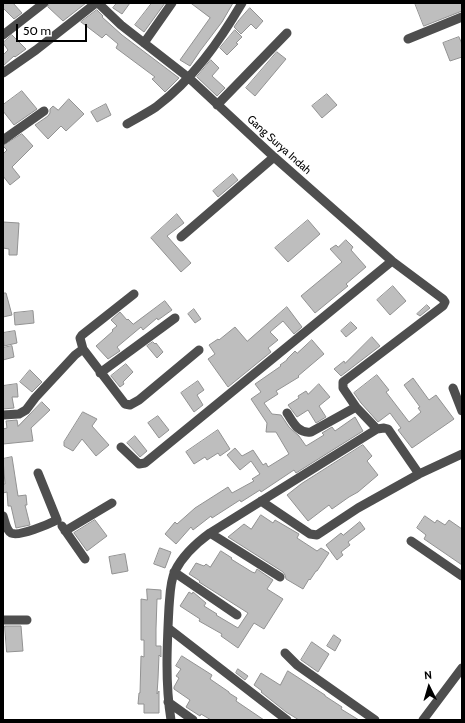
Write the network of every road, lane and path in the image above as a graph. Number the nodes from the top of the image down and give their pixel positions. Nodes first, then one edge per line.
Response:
1 (44, 3) edge
2 (97, 3) edge
3 (172, 3) edge
4 (242, 3) edge
5 (462, 17) edge
6 (287, 33) dead end
7 (3, 35) edge
8 (408, 38) dead end
9 (144, 42) junction
10 (3, 73) edge
11 (188, 78) junction
12 (217, 105) junction
13 (44, 112) dead end
14 (127, 124) dead end
15 (3, 140) edge
16 (274, 157) junction
17 (181, 237) dead end
18 (392, 261) junction
19 (134, 294) dead end
20 (175, 318) dead end
21 (83, 349) junction
22 (199, 350) dead end
23 (100, 373) junction
24 (454, 388) dead end
25 (356, 408) junction
26 (462, 411) edge
27 (287, 413) dead end
28 (3, 415) edge
29 (377, 429) junction
30 (121, 447) dead end
31 (462, 454) edge
32 (38, 474) dead end
33 (419, 474) junction
34 (261, 501) junction
35 (112, 503) dead end
36 (3, 516) edge
37 (57, 520) junction
38 (65, 531) junction
39 (210, 533) junction
40 (411, 541) dead end
41 (85, 559) dead end
42 (174, 572) junction
43 (280, 576) dead end
44 (462, 576) edge
45 (237, 615) dead end
46 (3, 620) edge
47 (27, 620) dead end
48 (168, 628) junction
49 (285, 653) dead end
50 (462, 668) edge
51 (168, 702) junction
52 (171, 720) edge
53 (193, 720) edge
54 (287, 720) edge
55 (375, 720) edge
56 (423, 720) edge

1 - 7 street
2 - 9 street, Gang Surya Indah
2 - 10 street
3 - 9 street
4 - 11 street
5 - 8 street
6 - 12 street
9 - 11 street, Gang Surya Indah
11 - 12 street, Gang Surya Indah
11 - 14 street
12 - 16 street, Gang Surya Indah
13 - 15 street
16 - 17 street
16 - 18 street, Gang Surya Indah
18 - 25 street, Gang Surya Indah
18 - 30 street
19 - 21 street
20 - 23 street
21 - 23 street
21 - 28 street
22 - 23 street
24 - 26 street
25 - 27 street
25 - 29 street
29 - 33 street
29 - 34 street
31 - 33 street
32 - 37 street
33 - 34 street
34 - 39 street
35 - 38 street
36 - 37 street
37 - 38 street
38 - 41 street
39 - 42 street
39 - 43 street
40 - 44 street
42 - 45 street
42 - 48 street
46 - 47 street
48 - 51 street
48 - 54 street
49 - 55 street
50 - 56 street
51 - 52 street
51 - 53 street

